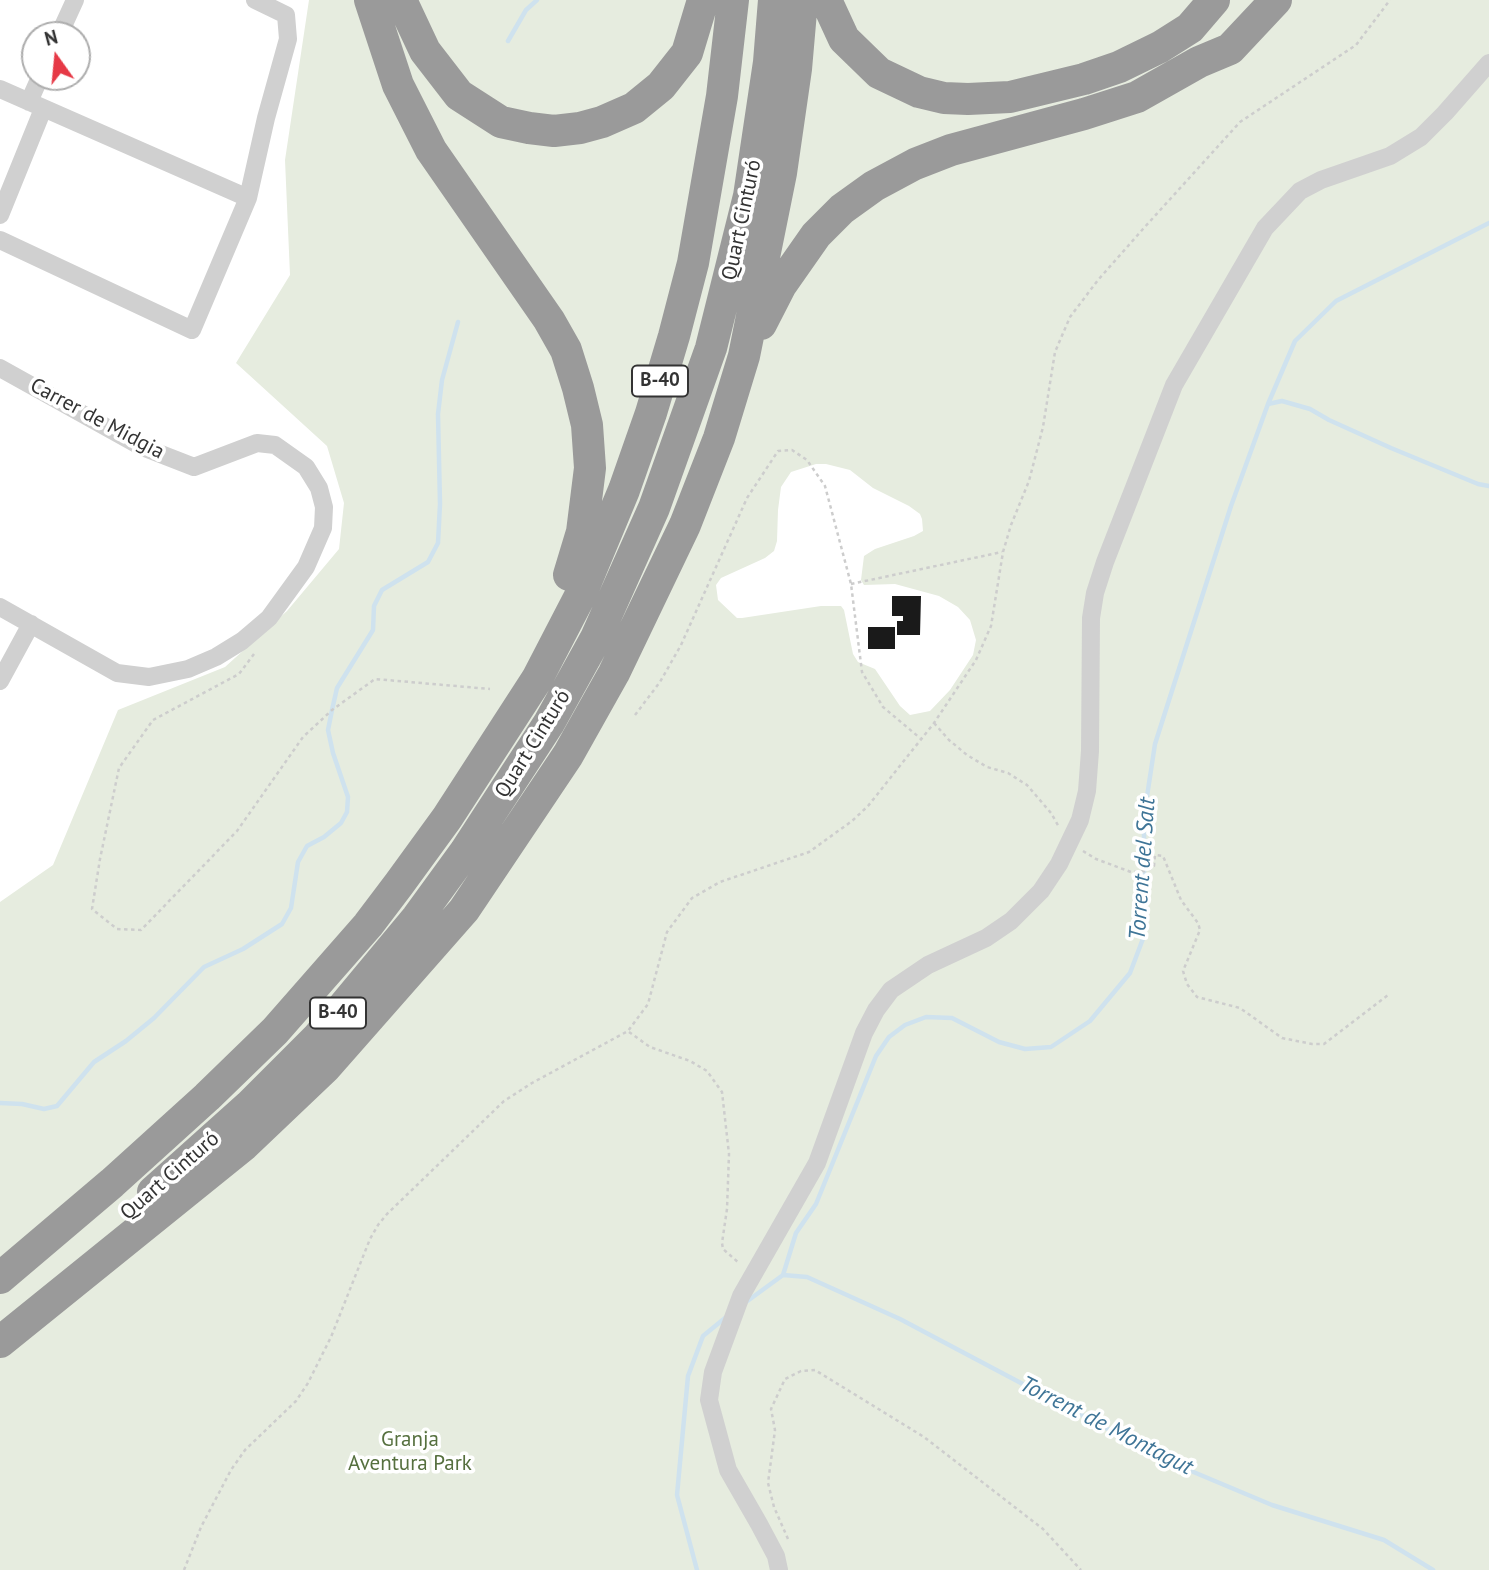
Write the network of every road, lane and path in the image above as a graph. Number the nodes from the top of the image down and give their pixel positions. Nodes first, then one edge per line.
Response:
1 (75, 0) edge
2 (255, 0) edge
3 (348, 0) edge
4 (370, 0) edge
5 (401, 0) edge
6 (703, 0) edge
7 (733, 0) edge
8 (774, 0) edge
9 (802, 0) edge
10 (826, 0) edge
11 (1214, 0) edge
12 (1255, 0) edge
13 (1276, 0) edge
14 (1390, 0) edge
15 (65, 21) edge
16 (1199, 62) junction
17 (1489, 63) edge
18 (0, 89) edge
19 (38, 91) edge
20 (36, 106) junction
21 (431, 150) junction
22 (248, 198) junction
23 (0, 215) edge
24 (0, 240) edge
25 (744, 356) junction
26 (0, 368) edge
27 (1003, 552) junction
28 (851, 584) junction
29 (0, 607) edge
30 (31, 624) junction
31 (242, 641) junction
32 (0, 681) edge
33 (490, 689) dead end
34 (635, 715) dead end
35 (933, 723) junction
36 (500, 734) junction
37 (920, 738) junction
38 (1070, 841) junction
39 (1388, 995) dead end
40 (628, 1031) junction
41 (752, 1274) junction
42 (0, 1278) edge
43 (0, 1320) edge
44 (0, 1342) edge
45 (788, 1550) dead end
46 (184, 1570) edge
47 (779, 1570) edge
48 (1081, 1570) edge

1 - 15 street
2 - 22 street
3 - 21 highway
4 - 21 highway
5 - 6 highway
7 - 36 highway, Quart Cinturó / B-40
8 - 43 highway, Quart Cinturó / B-40
9 - 25 highway
10 - 11 highway
12 - 16 highway
13 - 16 highway
14 - 27 path
16 - 25 highway
17 - 38 street
18 - 20 street
19 - 20 street
20 - 22 street
20 - 23 street
21 - 36 highway
22 - 24 street
25 - 44 highway
26 - 31 street, Carrer de Midgia
27 - 28 path
27 - 35 path
28 - 34 path
28 - 37 path
29 - 30 street
30 - 31 street, Carrer de Midgia
30 - 32 street
31 - 33 path
35 - 37 path
35 - 38 path
36 - 42 highway, Quart Cinturó / B-40
37 - 40 path
38 - 39 path
38 - 41 street
40 - 41 path
40 - 46 path
41 - 47 street
45 - 48 path

